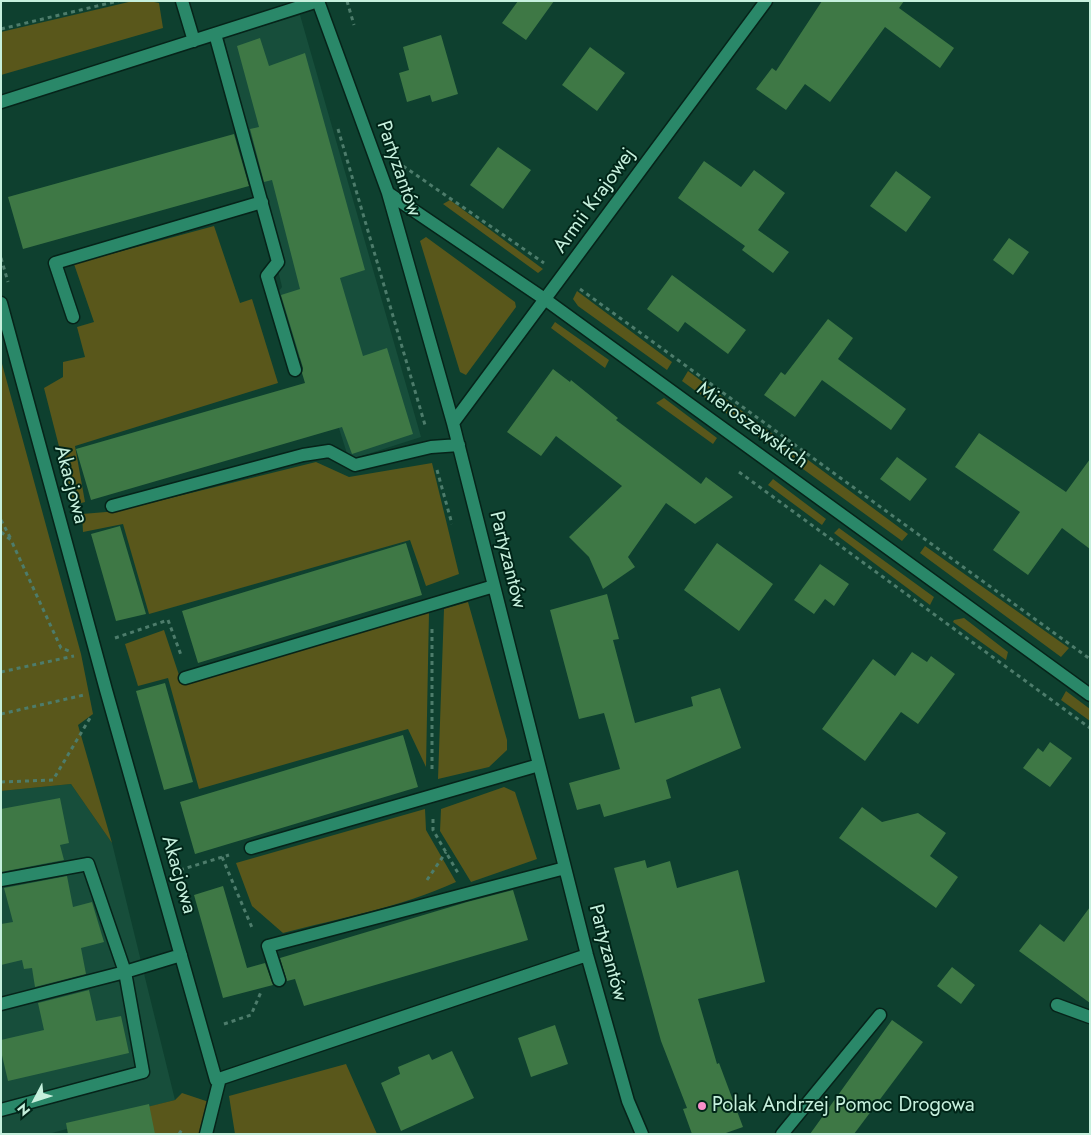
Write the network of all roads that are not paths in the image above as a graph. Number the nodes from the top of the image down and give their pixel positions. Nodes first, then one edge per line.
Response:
1 (182, 1) edge
2 (318, 1) edge
3 (766, 1) edge
4 (215, 34) junction
5 (194, 40) junction
6 (1, 102) edge
7 (388, 193) junction
8 (262, 202) junction
9 (546, 300) junction
10 (1, 303) edge
11 (73, 317) dead end
12 (295, 370) dead end
13 (453, 423) junction
14 (459, 445) junction
15 (112, 506) dead end
16 (494, 586) junction
17 (185, 678) dead end
18 (1090, 695) edge
19 (540, 765) junction
20 (251, 848) road end
21 (565, 868) junction
22 (1, 880) edge
23 (587, 954) junction
24 (181, 956) junction
25 (125, 972) junction
26 (279, 980) dead end
27 (1, 1004) edge
28 (1056, 1005) dead end
29 (880, 1015) dead end
30 (1090, 1017) edge
31 (220, 1078) junction
32 (1, 1110) edge
33 (206, 1134) edge
34 (642, 1134) edge
35 (782, 1134) edge

1 - 5 street
2 - 4 street
2 - 7 street, Partyzantów
3 - 9 street, Armii Krajowej
4 - 5 street
4 - 8 street
5 - 6 street
7 - 9 street, Mieroszewskich
7 - 13 street, Partyzantów
8 - 11 street
8 - 12 street
9 - 13 street, Armii Krajowej
9 - 18 street, Mieroszewskich
10 - 24 street, Akacjowa
13 - 14 street, Partyzantów
14 - 15 street
14 - 16 street, Partyzantów
16 - 17 street
16 - 19 street, Partyzantów
19 - 20 street
19 - 21 street, Partyzantów
21 - 23 street, Partyzantów
21 - 26 street
22 - 25 street
23 - 31 street
23 - 34 street, Partyzantów
24 - 25 street
24 - 31 street, Akacjowa
25 - 27 street
25 - 32 street
28 - 30 street
29 - 35 street
31 - 33 street

